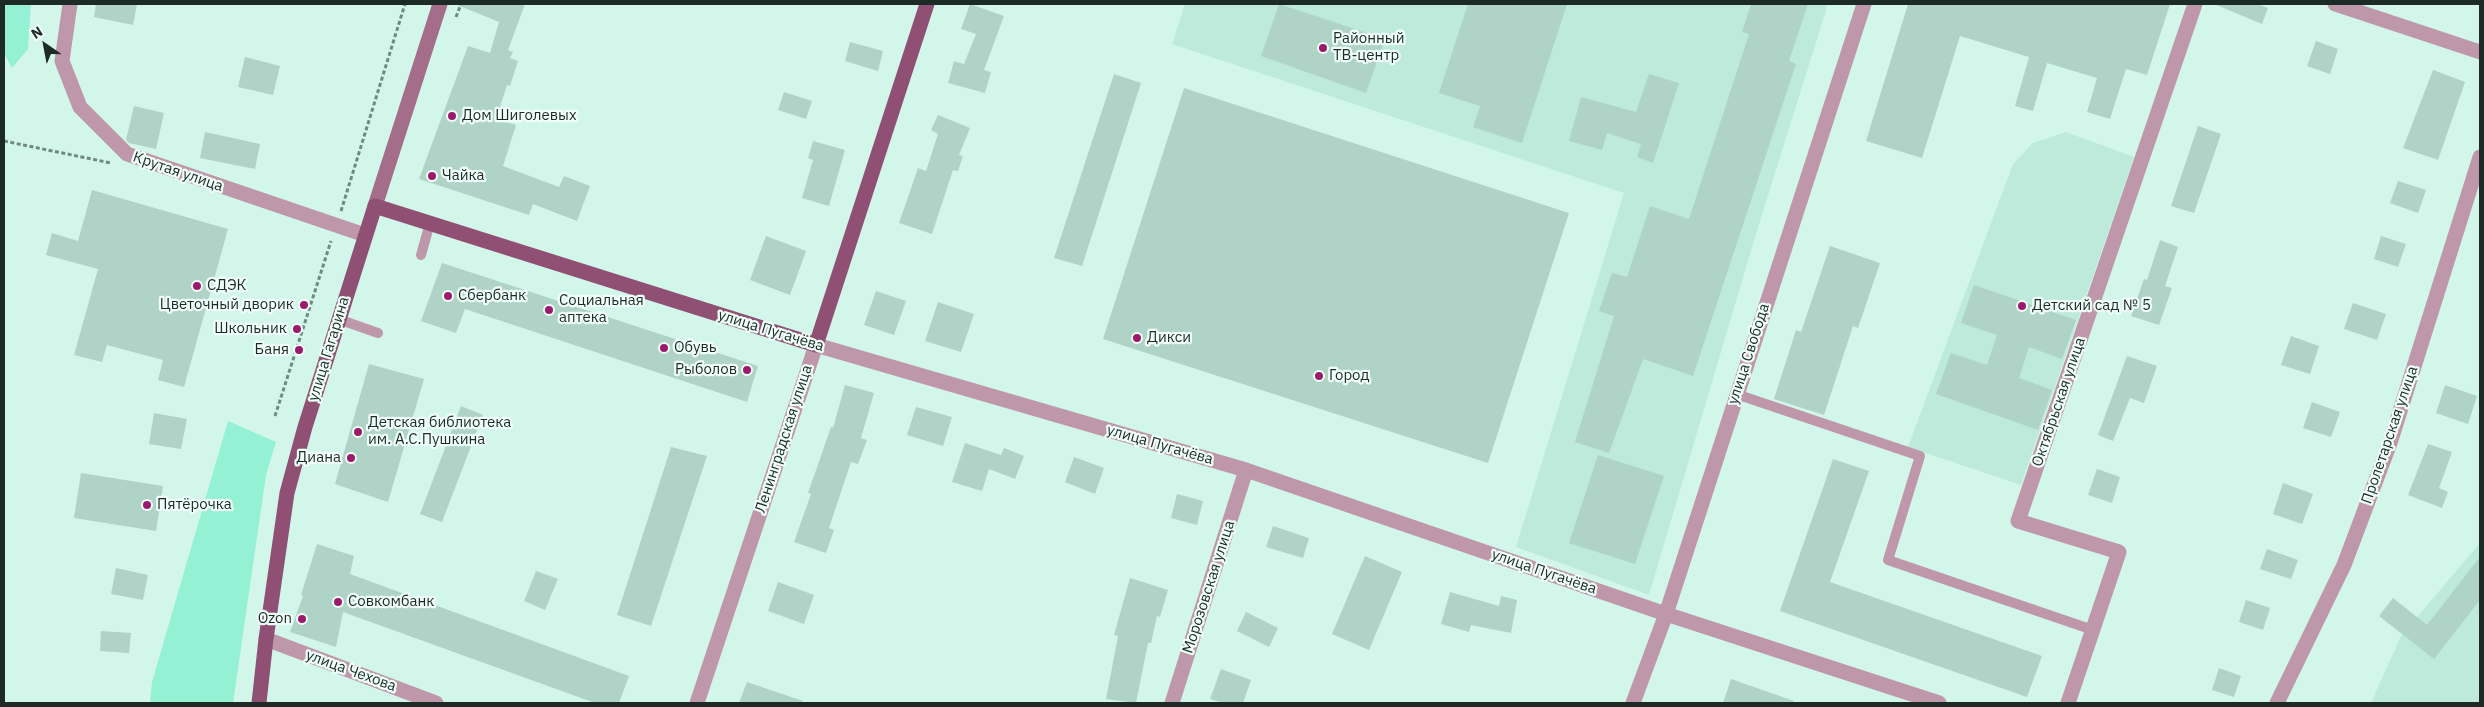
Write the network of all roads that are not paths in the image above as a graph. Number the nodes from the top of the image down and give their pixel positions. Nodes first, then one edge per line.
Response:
1 (70, 4) edge
2 (440, 4) edge
3 (927, 4) edge
4 (1864, 4) edge
5 (2195, 4) edge
6 (2335, 4) edge
7 (2480, 52) edge
8 (2480, 157) edge
9 (375, 206) junction
10 (430, 223) junction
11 (366, 235) junction
12 (421, 255) dead end
13 (338, 319) junction
14 (378, 333) dead end
15 (816, 345) junction
16 (1736, 394) junction
17 (1246, 470) junction
18 (1666, 614) junction
19 (2093, 630) junction
20 (266, 640) junction
21 (259, 703) edge
22 (436, 703) edge
23 (697, 703) edge
24 (1172, 703) edge
25 (1633, 703) edge
26 (1939, 703) edge
27 (2068, 703) edge
28 (2277, 703) edge

1 - 11 street, Крутая улица
2 - 9 street, улица Гагарина
3 - 15 main road, Ленинградская улица
4 - 16 street, улица Свобода
5 - 19 street, Октябрьская улица
6 - 7 street
8 - 28 street, Пролетарская улица
9 - 10 main road, улица Пугачёва
9 - 11 main road, улица Гагарина
10 - 12 lane
10 - 15 main road, улица Пугачёва
11 - 13 main road, улица Гагарина
13 - 14 lane
13 - 20 main road, улица Гагарина
15 - 17 street, улица Пугачёва
15 - 23 street, Ленинградская улица
16 - 18 street, улица Свобода
16 - 19 lane
17 - 18 street, улица Пугачёва
17 - 24 street, Морозовская улица
18 - 25 street, улица Свобода
18 - 26 street, улица Пугачёва
19 - 27 street, Октябрьская улица
20 - 21 main road, улица Гагарина
20 - 22 street, улица Чехова

